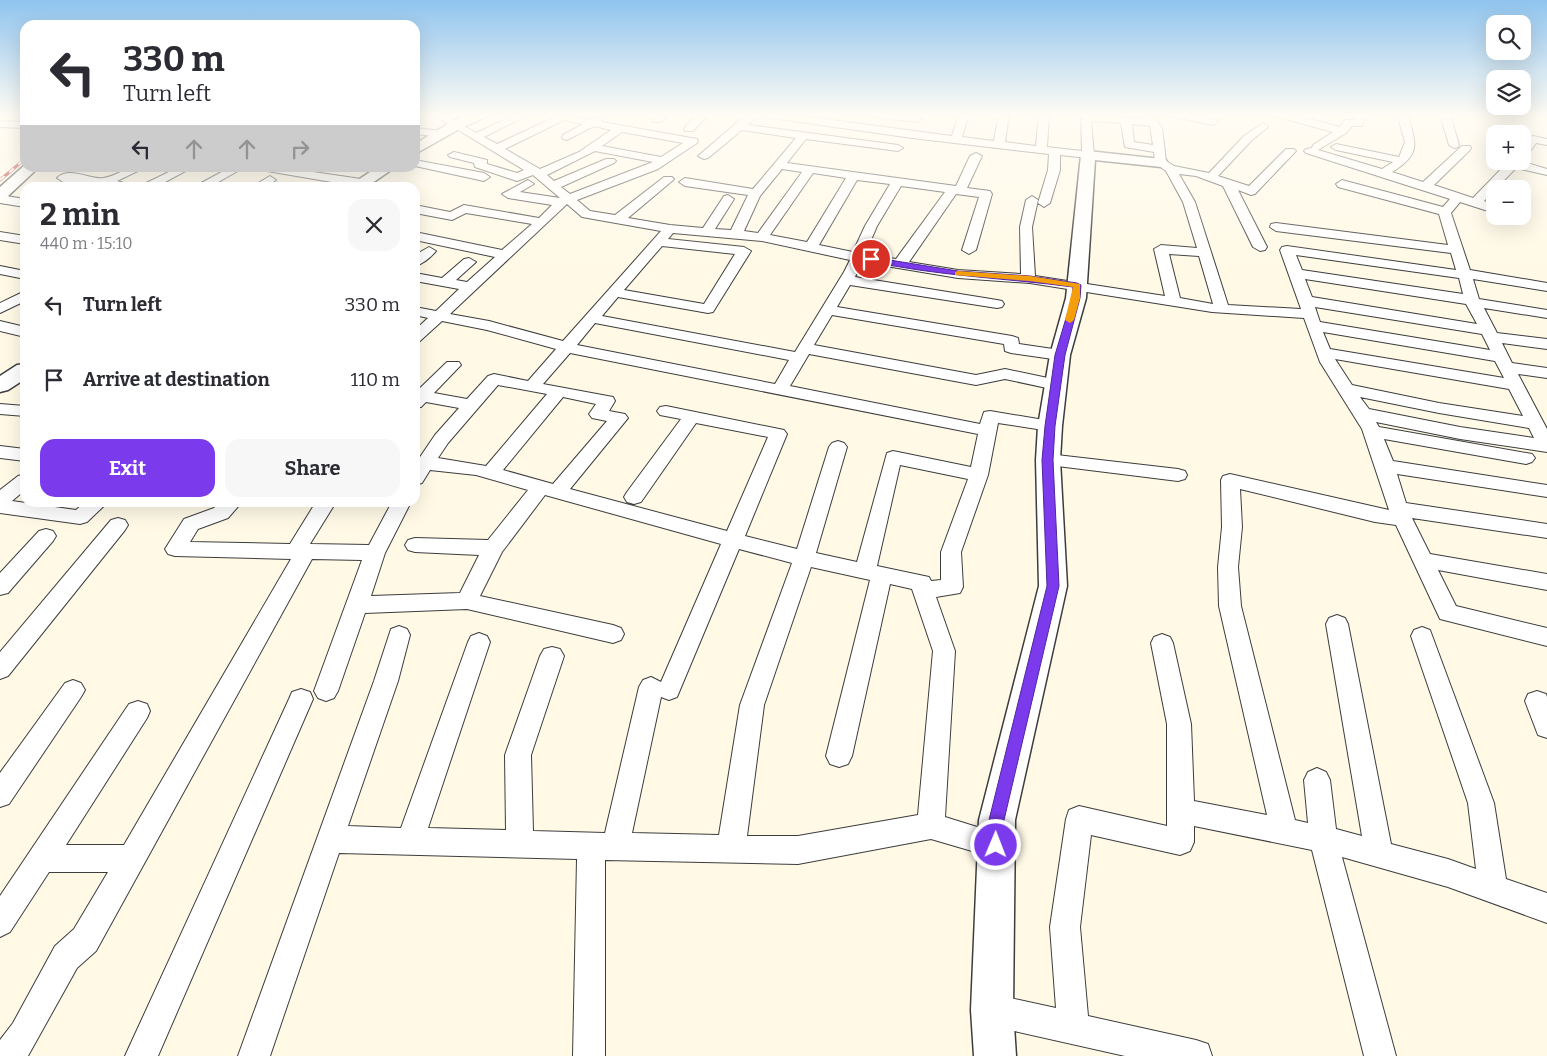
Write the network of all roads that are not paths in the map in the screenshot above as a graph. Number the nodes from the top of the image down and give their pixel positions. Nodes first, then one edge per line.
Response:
1 (440, 163) edge
2 (481, 163) edge
3 (520, 163) edge
4 (558, 163) edge
5 (605, 163) edge
6 (660, 163) edge
7 (972, 163) edge
8 (1054, 163) edge
9 (1087, 163) edge
10 (1166, 163) edge
11 (1173, 163) edge
12 (1224, 163) edge
13 (1278, 163) edge
14 (1350, 163) edge
15 (1401, 163) edge
16 (1450, 163) edge
17 (420, 164) edge
18 (778, 165) joint
19 (436, 166) junction
20 (1531, 168) edge
21 (810, 169) junction
22 (1508, 170) edge
23 (26, 172) edge
24 (129, 172) edge
25 (176, 172) edge
26 (229, 172) edge
27 (302, 172) edge
28 (379, 172) edge
29 (1547, 172) edge
30 (536, 173) junction
31 (1384, 174) junction
32 (854, 175) junction
33 (484, 177) dead end
34 (1211, 177) junction
35 (63, 178) dead end
36 (668, 179) dead end
37 (270, 180) dead end
38 (105, 182) joint
39 (155, 182) edge
40 (210, 182) edge
41 (266, 182) edge
42 (344, 182) edge
43 (362, 182) edge
44 (685, 182) dead end
45 (898, 182) junction
46 (1228, 183) junction
47 (528, 184) dead end
48 (1342, 184) dead end
49 (553, 186) junction
50 (1425, 187) junction
51 (956, 190) junction
52 (756, 193) junction
53 (0, 195) edge
54 (1457, 198) junction
55 (0, 199) edge
56 (728, 199) dead end
57 (565, 201) junction
58 (20, 202) edge
59 (1475, 203) junction
60 (1486, 206) edge
61 (420, 209) edge
62 (1446, 212) junction
63 (617, 220) junction
64 (542, 222) junction
65 (1276, 227) dead end
66 (670, 229) junction
67 (707, 232) junction
68 (736, 234) junction
69 (0, 236) edge
70 (420, 237) edge
71 (762, 237) junction
72 (20, 239) edge
73 (658, 242) junction
74 (811, 247) junction
75 (1260, 247) dead end
76 (969, 250) dead end
77 (1456, 250) junction
78 (429, 252) dead end
79 (1206, 253) junction
80 (505, 256) junction
81 (857, 257) junction
82 (420, 258) edge
83 (469, 262) dead end
84 (900, 264) junction
85 (0, 270) edge
86 (20, 274) edge
87 (958, 274) junction
88 (1298, 274) junction
89 (1463, 274) junction
90 (420, 278) edge
91 (1028, 278) junction
92 (846, 280) junction
93 (445, 282) junction
94 (1077, 285) junction
95 (470, 287) junction
96 (1547, 287) edge
97 (614, 292) junction
98 (952, 297) junction
99 (20, 298) edge
100 (1472, 301) junction
101 (1173, 302) junction
102 (996, 304) dead end
103 (0, 309) edge
104 (1222, 309) junction
105 (827, 310) junction
106 (420, 311) edge
107 (1310, 314) junction
108 (1547, 314) edge
109 (439, 315) junction
110 (591, 318) junction
111 (0, 326) edge
112 (20, 331) edge
113 (420, 333) edge
114 (1489, 333) junction
115 (1547, 344) edge
116 (565, 347) junction
117 (801, 352) junction
118 (1323, 352) junction
119 (1060, 355) junction
120 (1504, 362) junction
121 (453, 365) dead end
122 (20, 373) edge
123 (1547, 373) edge
124 (1515, 384) junction
125 (0, 385) edge
126 (1056, 385) junction
127 (532, 386) junction
128 (1345, 389) junction
129 (780, 390) junction
130 (559, 391) junction
131 (420, 395) edge
132 (420, 398) edge
133 (1526, 404) junction
134 (470, 405) junction
135 (1547, 408) edge
136 (0, 409) edge
137 (20, 411) edge
138 (666, 411) dead end
139 (1360, 412) junction
140 (692, 416) junction
141 (1536, 424) junction
142 (1050, 426) junction
143 (988, 430) junction
144 (1372, 431) junction
145 (1547, 446) edge
146 (838, 447) dead end
147 (0, 452) edge
148 (20, 454) edge
149 (1526, 458) dead end
150 (1048, 460) junction
151 (1384, 466) junction
152 (420, 471) edge
153 (490, 472) junction
154 (979, 474) junction
155 (1178, 475) dead end
156 (20, 484) edge
157 (550, 489) junction
158 (1547, 491) edge
159 (634, 497) dead end
160 (0, 500) edge
161 (0, 506) edge
162 (93, 507) edge
163 (228, 507) edge
164 (322, 507) edge
165 (399, 507) edge
166 (1401, 514) junction
167 (118, 525) dead end
168 (1547, 531) edge
169 (46, 536) dead end
170 (733, 540) junction
171 (415, 545) dead end
172 (493, 548) junction
173 (300, 553) junction
174 (375, 553) junction
175 (804, 558) junction
176 (1423, 560) junction
177 (873, 573) junction
178 (1547, 582) edge
179 (0, 586) edge
180 (924, 590) junction
181 (466, 601) junction
182 (357, 605) junction
183 (1337, 624) dead end
184 (613, 634) dead end
185 (399, 635) dead end
186 (1422, 636) dead end
187 (1547, 637) edge
188 (479, 642) dead end
189 (1162, 643) dead end
190 (552, 656) dead end
191 (0, 669) edge
192 (72, 690) dead end
193 (1537, 701) dead end
194 (138, 711) dead end
195 (1547, 727) edge
196 (838, 756) dead end
197 (1317, 780) dead end
198 (0, 795) edge
199 (1181, 811) junction
200 (932, 826) junction
201 (1284, 831) junction
202 (330, 839) junction
203 (1323, 839) junction
204 (410, 841) junction
205 (520, 844) junction
206 (996, 845) junction
207 (603, 846) junction
208 (731, 849) junction
209 (1379, 854) junction
210 (42, 858) junction
211 (131, 859) junction
212 (1493, 889) junction
213 (1547, 908) edge
214 (0, 922) edge
215 (992, 1010) junction
216 (1072, 1029) junction
217 (8, 1056) edge
218 (141, 1056) edge
219 (254, 1056) edge
220 (588, 1056) edge
221 (995, 1056) edge
222 (1196, 1056) edge
223 (1380, 1056) edge

1 - 19 street
2 - 30 street
3 - 30 street
4 - 30 street
5 - 49 street
6 - 57 street
7 - 51 street
8 - 91 street
9 - 94 street
10 - 79 street
11 - 34 street
12 - 34 street
13 - 46 street
14 - 31 street
15 - 31 street
16 - 50 street
17 - 19 street
18 - 21 street
18 - 52 street
19 - 33 street
20 - 29 street
21 - 32 street
21 - 71 street
22 - 59 street
23 - 53 street
24 - 38 street
25 - 39 street
26 - 40 street
27 - 42 street
28 - 43 street
30 - 49 street
31 - 50 street
32 - 45 street
32 - 74 street
34 - 46 street
35 - 38 street
36 - 63 street
37 - 41 street
44 - 52 street
45 - 51 street
45 - 81 street
46 - 75 street
47 - 57 street
48 - 62 street
49 - 57 street
50 - 54 street
51 - 76 street
51 - 84 street
52 - 68 street
54 - 59 street
54 - 62 street
55 - 58 street
56 - 67 street
57 - 63 street
57 - 64 street
59 - 60 street
61 - 64 street
62 - 77 street
63 - 66 street
64 - 80 street
65 - 77 street
66 - 67 street
66 - 73 street
67 - 68 street
68 - 71 street
69 - 72 street
70 - 80 street
71 - 74 street
73 - 97 street
73 - 97 street
74 - 81 street
77 - 89 street
78 - 82 street
79 - 101 street
79 - 104 street
80 - 95 street
81 - 84 street
81 - 92 street
83 - 93 street
84 - 87 street
85 - 86 street
87 - 91 street
87 - 98 street
88 - 89 street
88 - 100 street
88 - 107 street
89 - 96 street
89 - 100 street
90 - 93 street
91 - 94 street
92 - 98 street
92 - 105 street
93 - 95 street
94 - 101 street
94 - 119 street
95 - 109 street
97 - 110 street
98 - 102 street
99 - 103 street
100 - 108 street
100 - 114 street
101 - 104 street
104 - 107 street
105 - 117 street
105 - 119 street
106 - 109 street
107 - 114 street
107 - 118 street
107 - 120 street
109 - 113 street
109 - 116 street
110 - 116 street
110 - 117 street
111 - 112 street
114 - 115 street
114 - 120 street
116 - 127 street
116 - 129 street
117 - 126 street
117 - 129 street
118 - 124 street
118 - 128 street
119 - 126 street
120 - 123 street
120 - 124 street
121 - 131 street
122 - 125 street
124 - 133 street
126 - 142 street
127 - 130 street
127 - 134 street
128 - 139 street
128 - 141 street
129 - 143 street
130 - 153 street
130 - 157 street
132 - 134 street
133 - 135 street
133 - 141 street
134 - 152 street
136 - 137 street
138 - 140 street
139 - 144 street
139 - 145 street
140 - 159 street
140 - 170 street
141 - 145 street
142 - 143 street
142 - 150 street
143 - 154 street
144 - 149 street
144 - 151 street
146 - 175 street
147 - 148 street
150 - 155 street
150 - 206 street
151 - 158 street
151 - 166 street
152 - 153 street
153 - 157 street
154 - 177 street
154 - 180 street
156 - 160 street
157 - 170 street
157 - 172 street
161 - 162 street
163 - 173 street
164 - 173 street
165 - 174 street
166 - 168 street
166 - 176 street
166 - 201 street
167 - 191 street
169 - 179 street
170 - 175 street
170 - 207 street
171 - 172 street
172 - 181 street
173 - 174 street
173 - 211 street
174 - 182 street
175 - 177 street
175 - 208 street
176 - 178 street
176 - 187 street
177 - 180 street
177 - 196 street
180 - 200 street
181 - 182 street
181 - 184 street
182 - 218 street
183 - 209 street
185 - 202 street
186 - 212 street
188 - 204 street
189 - 199 street
190 - 205 street
192 - 198 street
193 - 195 street
194 - 210 street
197 - 203 street
199 - 201 street
199 - 216 street
200 - 206 street
200 - 208 street
201 - 203 street
202 - 204 street
202 - 219 street
203 - 209 street
203 - 223 street
204 - 205 street
205 - 207 street
206 - 215 street
207 - 208 street
207 - 220 street
209 - 212 street
210 - 211 street
210 - 214 street
211 - 217 street
212 - 213 street
215 - 216 street
215 - 221 street
216 - 222 street

